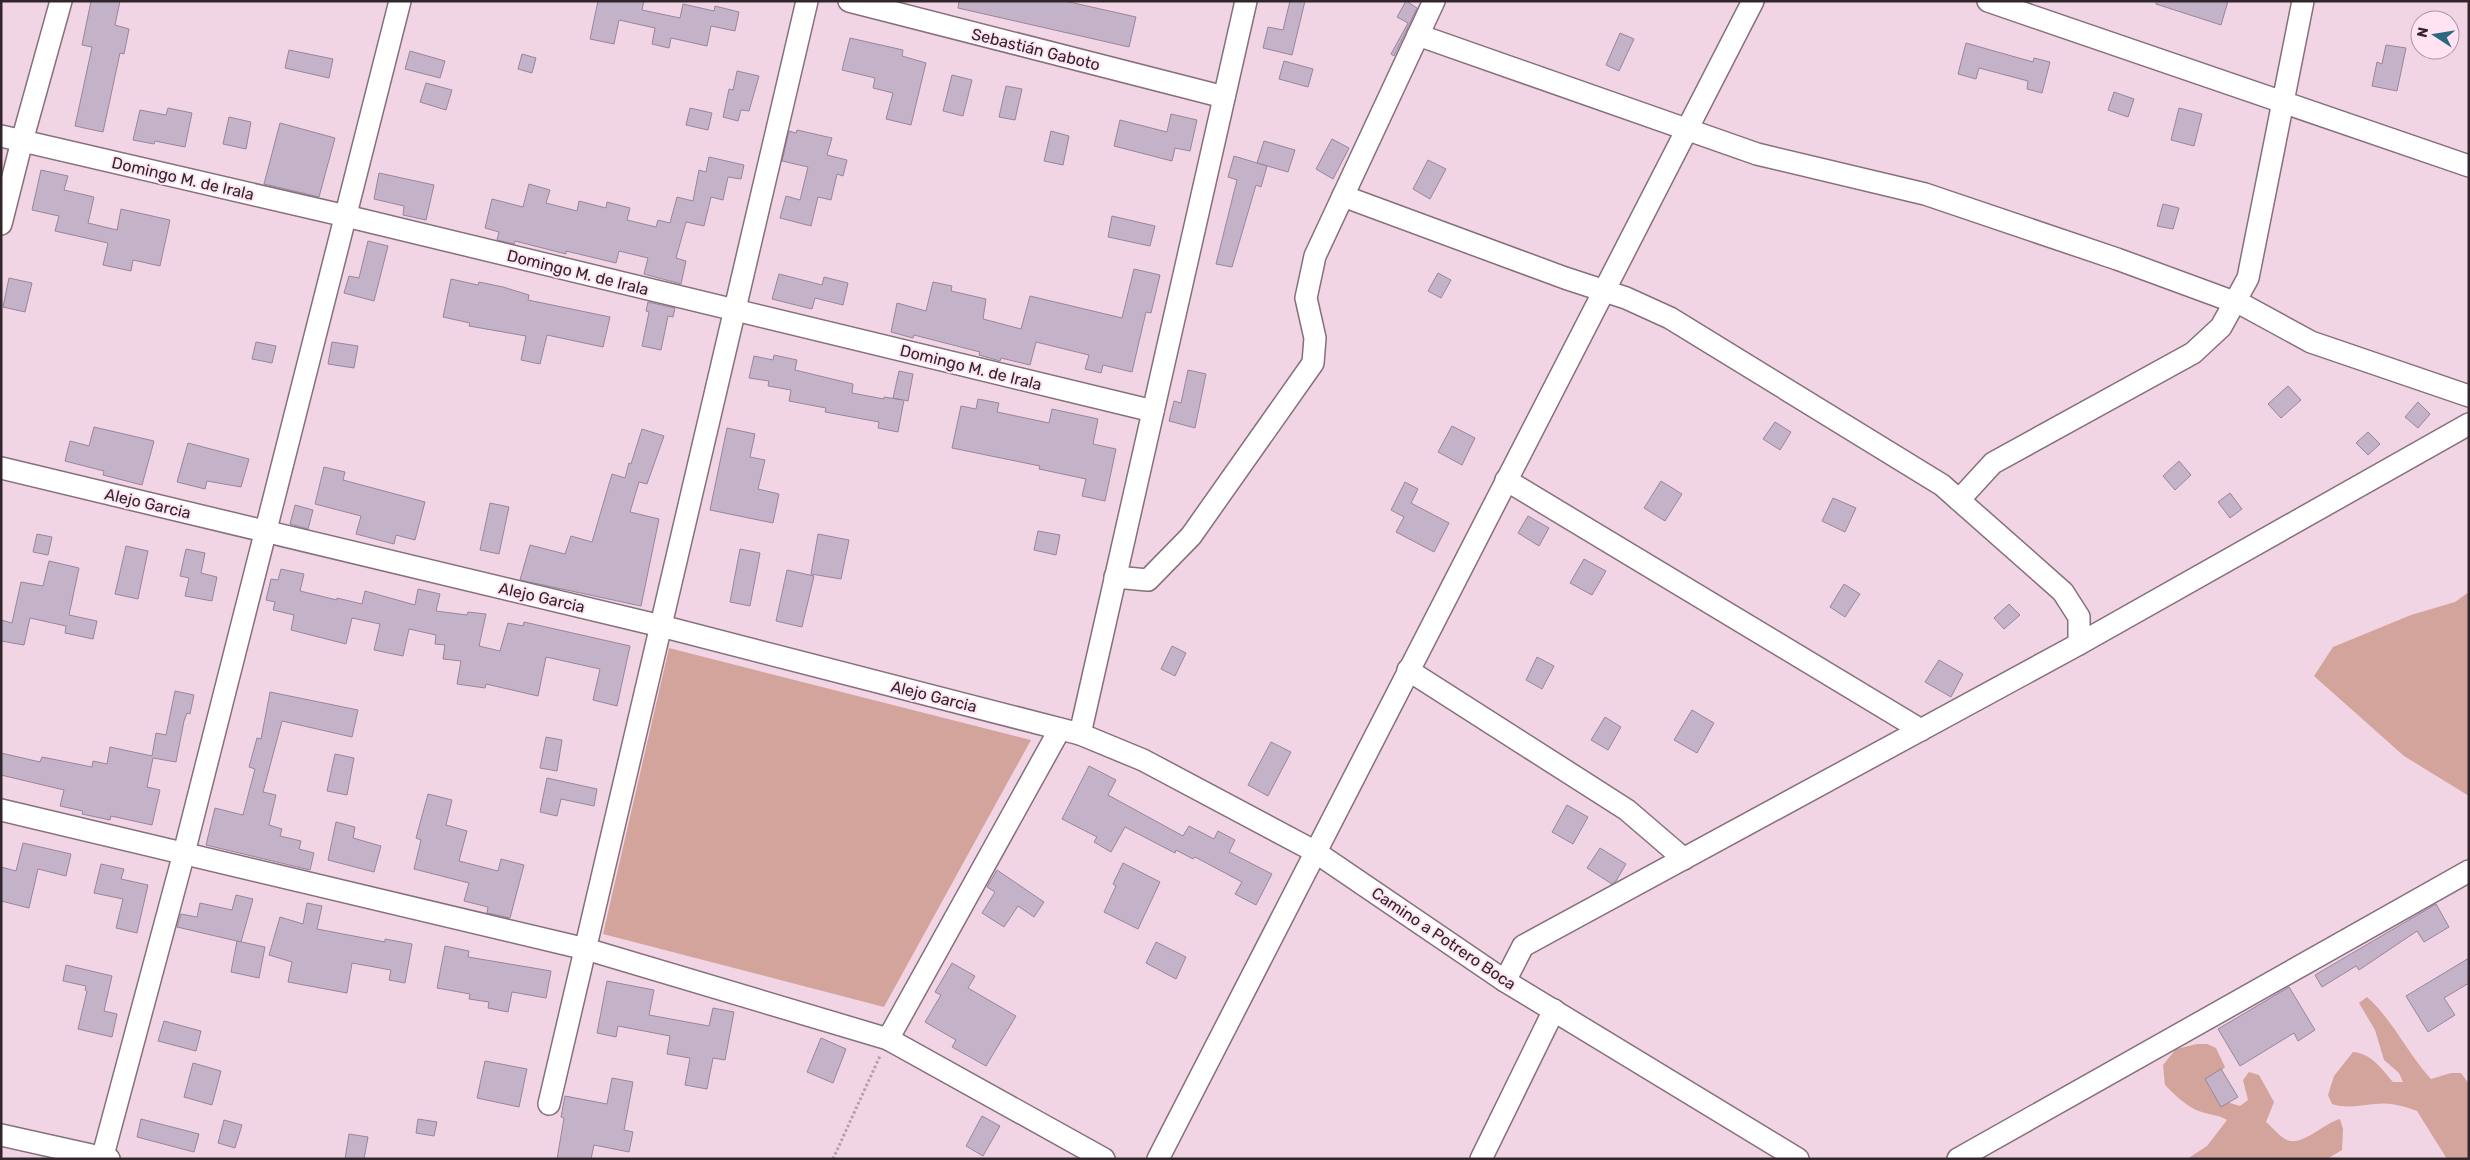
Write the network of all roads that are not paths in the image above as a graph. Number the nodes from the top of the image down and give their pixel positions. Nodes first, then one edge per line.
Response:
1 (62, 1) edge
2 (400, 1) edge
3 (807, 1) edge
4 (848, 1) edge
5 (1246, 1) edge
6 (1434, 1) edge
7 (1753, 1) edge
8 (1988, 1) edge
9 (2304, 1) edge
10 (1418, 35) junction
11 (1224, 96) junction
12 (2283, 102) junction
13 (1686, 129) junction
14 (1, 136) edge
15 (22, 141) junction
16 (2469, 166) edge
17 (1343, 196) junction
18 (346, 216) junction
19 (1, 224) edge
20 (1603, 291) junction
21 (2234, 302) junction
22 (735, 310) junction
23 (2469, 396) edge
24 (1153, 411) junction
25 (2469, 424) edge
26 (1, 468) edge
27 (1506, 480) junction
28 (1959, 500) junction
29 (267, 531) junction
30 (1115, 578) junction
31 (661, 626) junction
32 (2079, 644) junction
33 (1408, 670) junction
34 (1060, 729) junction
35 (1921, 730) junction
36 (1080, 734) junction
37 (1, 810) edge
38 (1314, 851) junction
39 (184, 853) junction
40 (1684, 859) junction
41 (2469, 871) edge
42 (586, 949) junction
43 (1505, 981) junction
44 (1554, 1010) junction
45 (888, 1040) junction
46 (549, 1104) dead end
47 (1, 1135) edge
48 (105, 1158) edge
49 (1104, 1159) edge
50 (1158, 1159) edge
51 (1480, 1159) edge
52 (1798, 1159) edge
53 (1958, 1159) edge

1 - 15 street
2 - 18 street
3 - 22 street
4 - 11 street, Sebastián Gaboto
5 - 11 street
6 - 10 street
7 - 13 street
8 - 12 street
9 - 12 street
10 - 13 street
10 - 17 street
11 - 24 street
12 - 16 street
12 - 21 street
13 - 20 street
13 - 21 street
14 - 15 street, Domingo M. de Irala
15 - 18 street, Domingo M. de Irala
15 - 19 street
17 - 20 street
17 - 30 street
18 - 22 street, Domingo M. de Irala
18 - 29 street
20 - 27 street
20 - 28 street
21 - 23 street
21 - 28 street
22 - 24 street, Domingo M. de Irala
22 - 31 street
24 - 30 street
25 - 32 street
26 - 29 street, Alejo Garcia
27 - 33 street
27 - 35 street
28 - 32 street
29 - 31 street, Alejo Garcia
29 - 39 street
30 - 36 street
31 - 34 street, Alejo Garcia
31 - 42 street
32 - 35 street
33 - 38 street
33 - 40 street
34 - 36 street, Alejo Garcia
34 - 45 street
35 - 40 street
36 - 38 street, Camino a Potrero Boca
37 - 39 street
38 - 43 street, Camino a Potrero Boca
38 - 50 street
39 - 42 street
39 - 48 street
40 - 43 street
41 - 53 street
42 - 45 street
42 - 46 street
43 - 44 street, Camino a Potrero Boca
44 - 51 street
44 - 52 street, Camino a Potrero Boca
45 - 49 street
47 - 48 street

